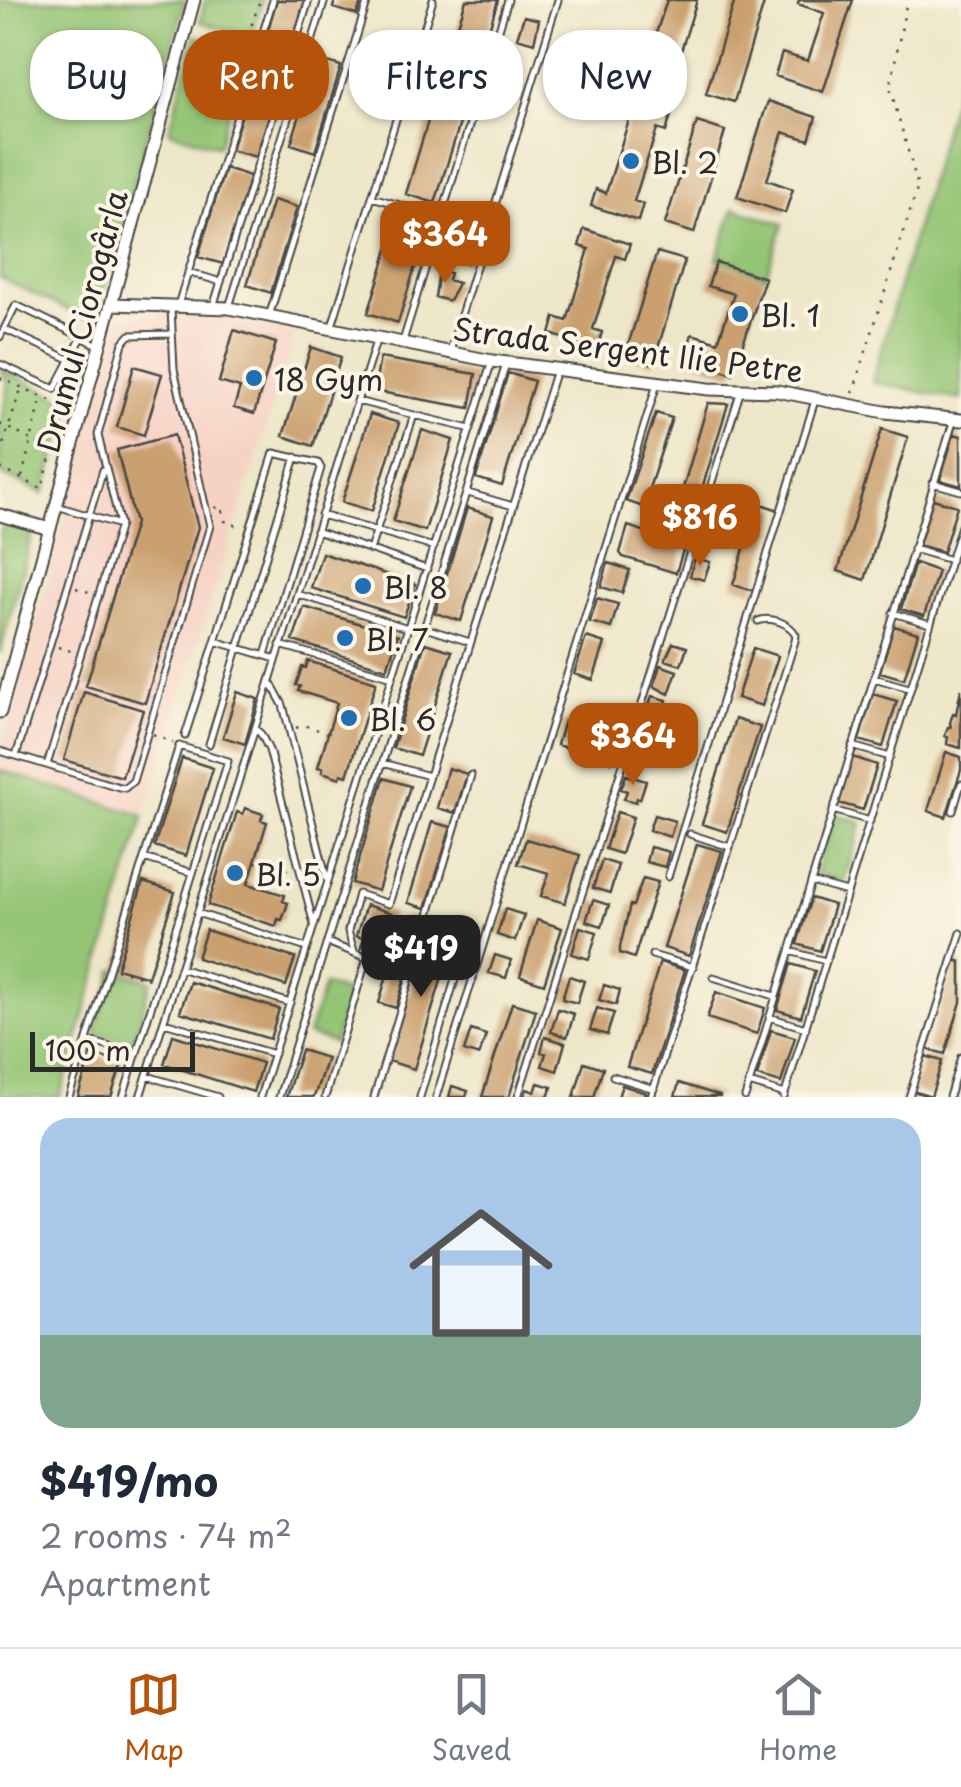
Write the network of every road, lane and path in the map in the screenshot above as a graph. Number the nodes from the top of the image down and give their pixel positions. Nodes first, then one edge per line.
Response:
1 (194, 0) edge
2 (260, 0) edge
3 (273, 0) edge
4 (309, 0) edge
5 (325, 0) edge
6 (368, 0) edge
7 (434, 0) edge
8 (508, 0) edge
9 (558, 0) edge
10 (907, 0) edge
11 (250, 30) edge
12 (424, 30) edge
13 (499, 30) edge
14 (396, 120) edge
15 (471, 120) edge
16 (372, 197) junction
17 (441, 217) junction
18 (188, 272) junction
19 (221, 282) junction
20 (112, 304) junction
21 (174, 306) junction
22 (213, 307) junction
23 (228, 308) junction
24 (270, 316) junction
25 (4, 329) junction
26 (331, 329) junction
27 (171, 334) junction
28 (0, 337) edge
29 (82, 337) junction
30 (376, 338) junction
31 (402, 344) junction
32 (100, 346) junction
33 (450, 354) junction
34 (71, 360) junction
35 (492, 362) junction
36 (506, 363) junction
37 (0, 364) edge
38 (556, 370) junction
39 (0, 378) edge
40 (658, 382) junction
41 (22, 386) junction
42 (741, 390) junction
43 (43, 396) junction
44 (816, 398) junction
45 (357, 400) junction
46 (848, 404) junction
47 (414, 415) junction
48 (957, 420) edge
49 (0, 424) edge
50 (471, 429) junction
51 (10, 430) junction
52 (32, 440) junction
53 (52, 450) junction
54 (0, 454) edge
55 (296, 457) junction
56 (0, 468) edge
57 (104, 468) junction
58 (22, 478) junction
59 (934, 484) junction
60 (961, 491) edge
61 (466, 492) junction
62 (57, 506) junction
63 (513, 506) junction
64 (207, 511) junction
65 (321, 514) junction
66 (0, 515) edge
67 (90, 516) junction
68 (120, 525) junction
69 (961, 526) edge
70 (50, 529) junction
71 (250, 530) junction
72 (316, 531) junction
73 (376, 532) junction
74 (434, 548) junction
75 (913, 549) junction
76 (370, 550) junction
77 (951, 560) junction
78 (427, 569) junction
79 (296, 594) junction
80 (893, 613) junction
81 (758, 621) dead end
82 (930, 624) junction
83 (408, 628) junction
84 (424, 628) junction
85 (215, 641) junction
86 (470, 642) junction
87 (280, 644) junction
88 (239, 648) junction
89 (264, 655) junction
90 (276, 659) junction
91 (393, 678) junction
92 (874, 678) junction
93 (270, 682) junction
94 (910, 689) junction
95 (0, 712) edge
96 (254, 729) junction
97 (148, 731) junction
98 (290, 731) junction
99 (328, 733) dead end
100 (185, 736) dead end
101 (209, 744) dead end
102 (179, 746) junction
103 (852, 746) junction
104 (0, 751) edge
105 (16, 756) junction
106 (890, 758) junction
107 (383, 762) junction
108 (46, 765) junction
109 (470, 775) dead end
110 (428, 776) junction
111 (961, 784) edge
112 (833, 810) junction
113 (953, 811) dead end
114 (870, 821) junction
115 (690, 834) dead end
116 (730, 847) junction
117 (144, 858) junction
118 (255, 862) dead end
119 (298, 866) junction
120 (193, 873) junction
121 (668, 877) dead end
122 (811, 882) junction
123 (328, 883) junction
124 (847, 892) junction
125 (197, 913) junction
126 (426, 925) junction
127 (314, 927) junction
128 (961, 933) edge
129 (327, 942) junction
130 (308, 948) junction
131 (354, 951) junction
132 (790, 951) junction
133 (652, 955) dead end
134 (825, 961) junction
135 (692, 966) junction
136 (110, 967) junction
137 (180, 968) junction
138 (713, 977) dead end
139 (159, 982) junction
140 (776, 996) junction
141 (290, 1003) junction
142 (769, 1017) junction
143 (164, 1022) junction
144 (806, 1028) junction
145 (87, 1040) junction
146 (274, 1054) junction
147 (136, 1055) junction
148 (961, 1057) edge
149 (147, 1076) junction
150 (613, 1076) dead end
151 (749, 1083) junction
152 (654, 1089) junction
153 (784, 1096) edge
154 (70, 1097) edge
155 (123, 1097) edge
156 (140, 1097) edge
157 (218, 1097) edge
158 (260, 1097) edge
159 (279, 1097) edge
160 (325, 1097) edge
161 (374, 1097) edge
162 (420, 1097) edge
163 (436, 1097) edge
164 (518, 1097) edge
165 (652, 1097) edge
166 (745, 1097) edge
167 (909, 1097) edge
168 (949, 1097) edge

1 - 20 street, Drumul Ciorogârla
2 - 11 path
3 - 18 lane
4 - 19 lane
5 - 23 lane
6 - 24 lane
7 - 12 lane
8 - 13 lane
9 - 33 lane
10 - 46 path
14 - 16 lane
15 - 17 lane
16 - 17 lane
16 - 26 lane
17 - 31 lane
18 - 19 lane
18 - 21 lane
19 - 22 lane
20 - 21 street, Strada Sergent Ilie Petre
20 - 32 street, Drumul Ciorogârla
21 - 22 street, Strada Sergent Ilie Petre
21 - 27 lane
22 - 23 street, Strada Sergent Ilie Petre
23 - 24 street, Strada Sergent Ilie Petre
24 - 26 street, Strada Sergent Ilie Petre
25 - 28 lane
25 - 29 lane
25 - 34 lane
26 - 30 street, Strada Sergent Ilie Petre
27 - 57 lane
27 - 64 lane
29 - 32 lane
29 - 34 lane
30 - 31 street, Strada Sergent Ilie Petre
30 - 45 lane
31 - 33 street, Strada Sergent Ilie Petre
32 - 62 street, Drumul Ciorogârla
33 - 35 street, Strada Sergent Ilie Petre
34 - 37 lane
35 - 36 street, Strada Sergent Ilie Petre
35 - 50 lane
36 - 38 street, Strada Sergent Ilie Petre
36 - 61 lane
38 - 40 street, Strada Sergent Ilie Petre
38 - 63 lane
39 - 41 path
40 - 42 street, Strada Sergent Ilie Petre
40 - 163 lane
41 - 43 path
41 - 51 path
42 - 44 street, Strada Sergent Ilie Petre
42 - 164 lane
43 - 52 path
43 - 53 path
44 - 46 street, Strada Sergent Ilie Petre
44 - 121 lane
45 - 47 lane
45 - 65 lane
46 - 48 street, Strada Sergent Ilie Petre
47 - 50 lane
47 - 73 lane
48 - 59 lane
49 - 51 path
50 - 74 lane
51 - 52 path
51 - 54 path
52 - 53 path
52 - 58 path
53 - 58 path
55 - 71 lane
55 - 88 lane
55 - 89 lane
56 - 58 path
57 - 67 lane
57 - 68 lane
59 - 60 lane
59 - 75 lane
61 - 63 lane
61 - 84 lane
62 - 67 lane
62 - 70 street, Drumul Ciorogârla
63 - 86 lane
64 - 71 path
64 - 97 lane
65 - 72 lane
65 - 73 lane
66 - 70 street
67 - 68 lane
67 - 105 lane
68 - 108 lane
69 - 77 lane
70 - 95 street, Drumul Ciorogârla
71 - 85 lane
72 - 76 lane
72 - 79 lane
73 - 74 lane
73 - 76 lane
74 - 78 lane
75 - 77 lane
75 - 80 lane
76 - 78 lane
77 - 82 lane
78 - 83 lane
79 - 83 lane
79 - 87 lane
80 - 82 lane
80 - 92 lane
81 - 116 lane
82 - 94 lane
83 - 91 lane
84 - 86 lane
84 - 107 lane
85 - 88 lane
85 - 100 lane
86 - 110 lane
87 - 90 lane
87 - 91 lane
88 - 89 lane
88 - 101 lane
89 - 90 lane
90 - 93 lane
91 - 123 lane
92 - 94 lane
92 - 103 lane
93 - 96 lane
93 - 98 lane
94 - 106 lane
96 - 119 lane
96 - 125 lane
97 - 102 path
97 - 108 lane
98 - 99 path
98 - 123 lane
102 - 117 lane
102 - 120 lane
103 - 106 lane
103 - 112 lane
104 - 105 lane
105 - 108 lane
106 - 114 lane
107 - 110 lane
107 - 129 lane
109 - 126 lane
110 - 131 lane
111 - 113 lane
112 - 114 lane
112 - 122 lane
114 - 124 lane
115 - 116 lane
116 - 135 lane
117 - 120 lane
117 - 136 lane
118 - 119 path
119 - 127 lane
120 - 139 lane
122 - 124 lane
122 - 132 lane
123 - 127 lane
124 - 134 lane
125 - 130 lane
125 - 137 lane
126 - 161 lane
126 - 162 lane
127 - 130 lane
128 - 167 lane
129 - 131 lane
129 - 159 lane
130 - 141 lane
131 - 160 lane
132 - 134 lane
132 - 140 lane
133 - 135 lane
134 - 144 lane
135 - 152 lane
136 - 139 path
136 - 145 lane
137 - 141 lane
137 - 143 lane
138 - 140 lane
139 - 147 lane
140 - 142 lane
141 - 146 lane
142 - 144 lane
142 - 151 lane
143 - 146 lane
143 - 149 lane
144 - 153 lane
145 - 147 lane
145 - 154 lane
146 - 158 lane
147 - 155 lane
148 - 168 lane
149 - 156 lane
149 - 157 lane
150 - 152 lane
151 - 153 lane
151 - 166 lane
152 - 165 lane

